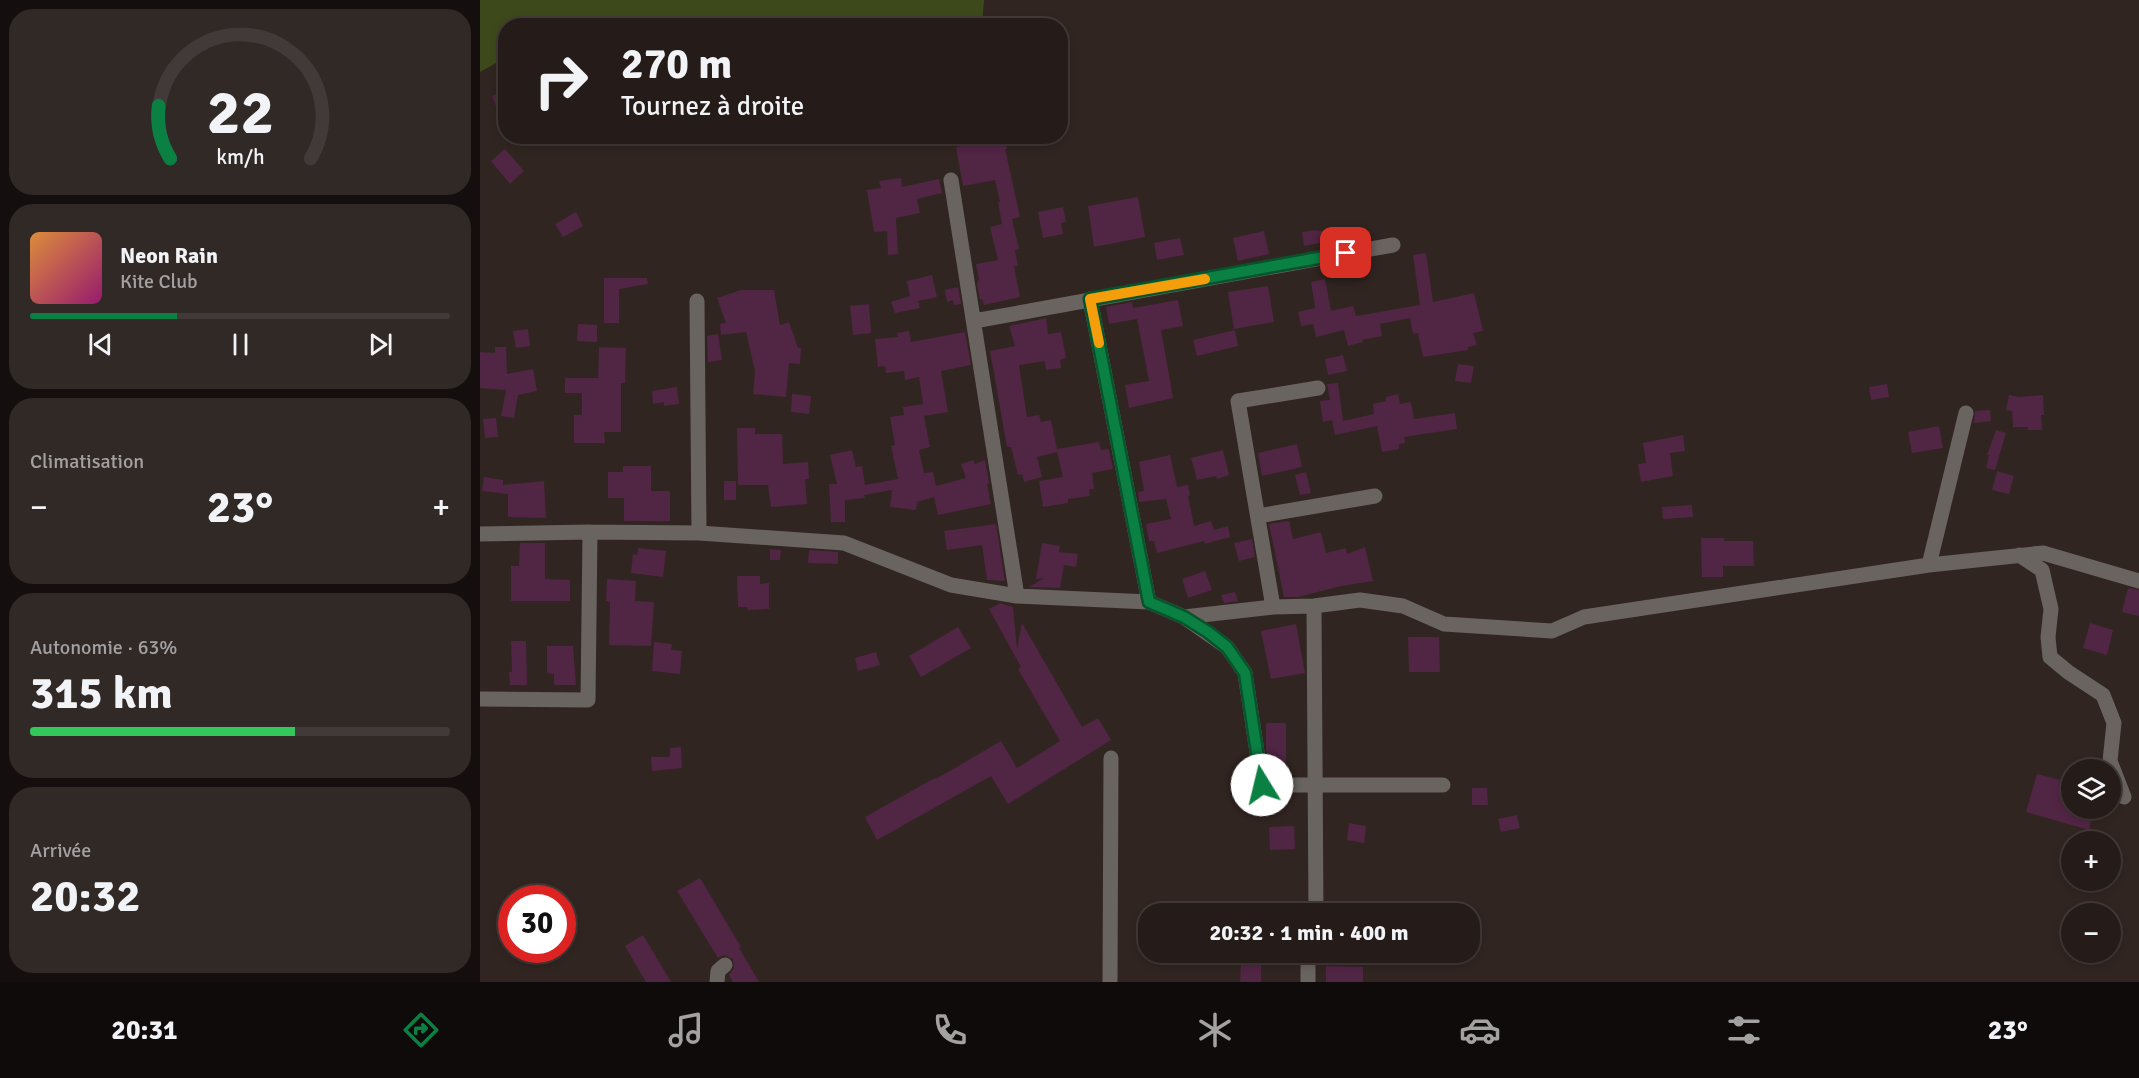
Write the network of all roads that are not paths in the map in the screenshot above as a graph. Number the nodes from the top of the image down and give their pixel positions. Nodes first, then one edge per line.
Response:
1 (951, 180) dead end
2 (1393, 245) dead end
3 (1090, 299) junction
4 (697, 301) dead end
5 (974, 321) junction
6 (1318, 388) dead end
7 (1966, 412) dead end
8 (1375, 496) dead end
9 (1258, 516) junction
10 (590, 532) junction
11 (699, 533) junction
12 (480, 534) edge
13 (2019, 555) junction
14 (1929, 565) junction
15 (2139, 581) edge
16 (1017, 596) junction
17 (1149, 602) junction
18 (1314, 606) junction
19 (1273, 608) junction
20 (1184, 617) junction
21 (480, 699) edge
22 (1111, 758) dead end
23 (1443, 784) dead end
24 (1315, 785) junction
25 (2124, 797) dead end
26 (1316, 903) edge
27 (1308, 963) edge
28 (725, 965) dead end
29 (717, 982) edge
30 (1110, 982) edge
31 (1308, 982) edge

1 - 5 street
2 - 3 street
3 - 5 street
3 - 17 street
4 - 11 street
5 - 16 street
6 - 9 street
7 - 14 street
8 - 9 street
9 - 19 street
10 - 11 street
10 - 12 street
10 - 21 street
11 - 16 street
13 - 14 street
13 - 15 street
13 - 25 street
14 - 18 street
16 - 17 street
17 - 20 street
18 - 19 street
18 - 24 street
19 - 20 street
20 - 24 street
22 - 30 street
23 - 24 street
24 - 26 street
27 - 31 street
28 - 29 street

